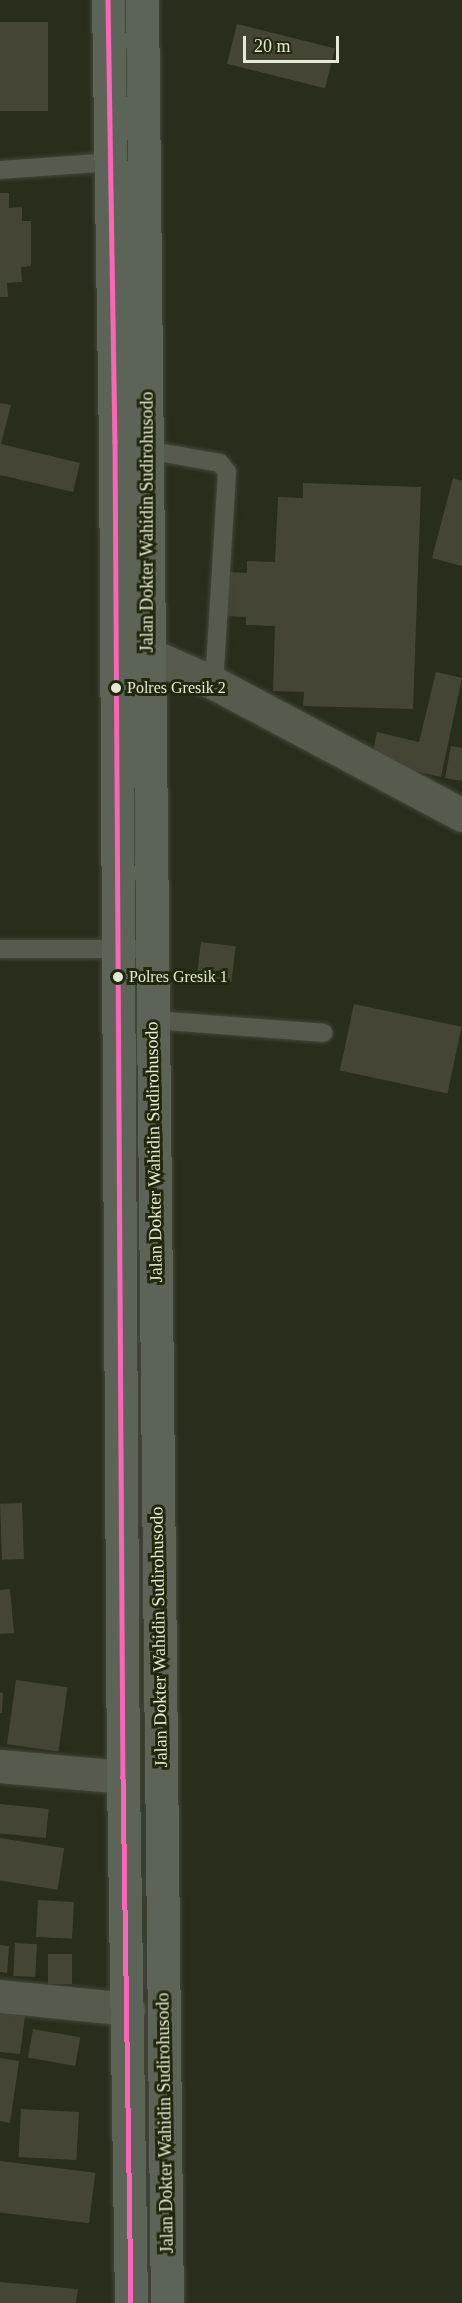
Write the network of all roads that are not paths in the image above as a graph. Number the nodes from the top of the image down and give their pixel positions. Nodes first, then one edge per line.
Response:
1 (108, 0) edge
2 (142, 0) edge
3 (111, 162) junction
4 (0, 170) edge
5 (144, 240) junction
6 (111, 242) junction
7 (147, 450) junction
8 (148, 654) junction
9 (214, 683) junction
10 (462, 815) edge
11 (0, 949) edge
12 (119, 949) junction
13 (151, 949) junction
14 (152, 1020) junction
15 (324, 1034) dead end
16 (0, 1766) edge
17 (123, 1776) junction
18 (0, 1996) edge
19 (128, 2009) junction
20 (131, 2303) edge
21 (167, 2303) edge

1 - 3 highway, Jalan Dokter Wahidin Sudirohusodo
2 - 5 highway, Jalan Dokter Wahidin Sudirohusodo
3 - 4 lane
3 - 6 highway, Jalan Dokter Wahidin Sudirohusodo
5 - 6 highway
5 - 7 highway, Jalan Dokter Wahidin Sudirohusodo
6 - 12 highway, Jalan Dokter Wahidin Sudirohusodo
7 - 8 highway, Jalan Dokter Wahidin Sudirohusodo
7 - 9 lane
8 - 9 street
8 - 13 highway, Jalan Dokter Wahidin Sudirohusodo
9 - 10 street
11 - 12 lane
12 - 13 lane
12 - 17 highway, Jalan Dokter Wahidin Sudirohusodo
13 - 14 highway, Jalan Dokter Wahidin Sudirohusodo
14 - 15 lane
14 - 21 highway, Jalan Dokter Wahidin Sudirohusodo
16 - 17 street
17 - 19 highway, Jalan Dokter Wahidin Sudirohusodo
18 - 19 street
19 - 20 highway, Jalan Dokter Wahidin Sudirohusodo

